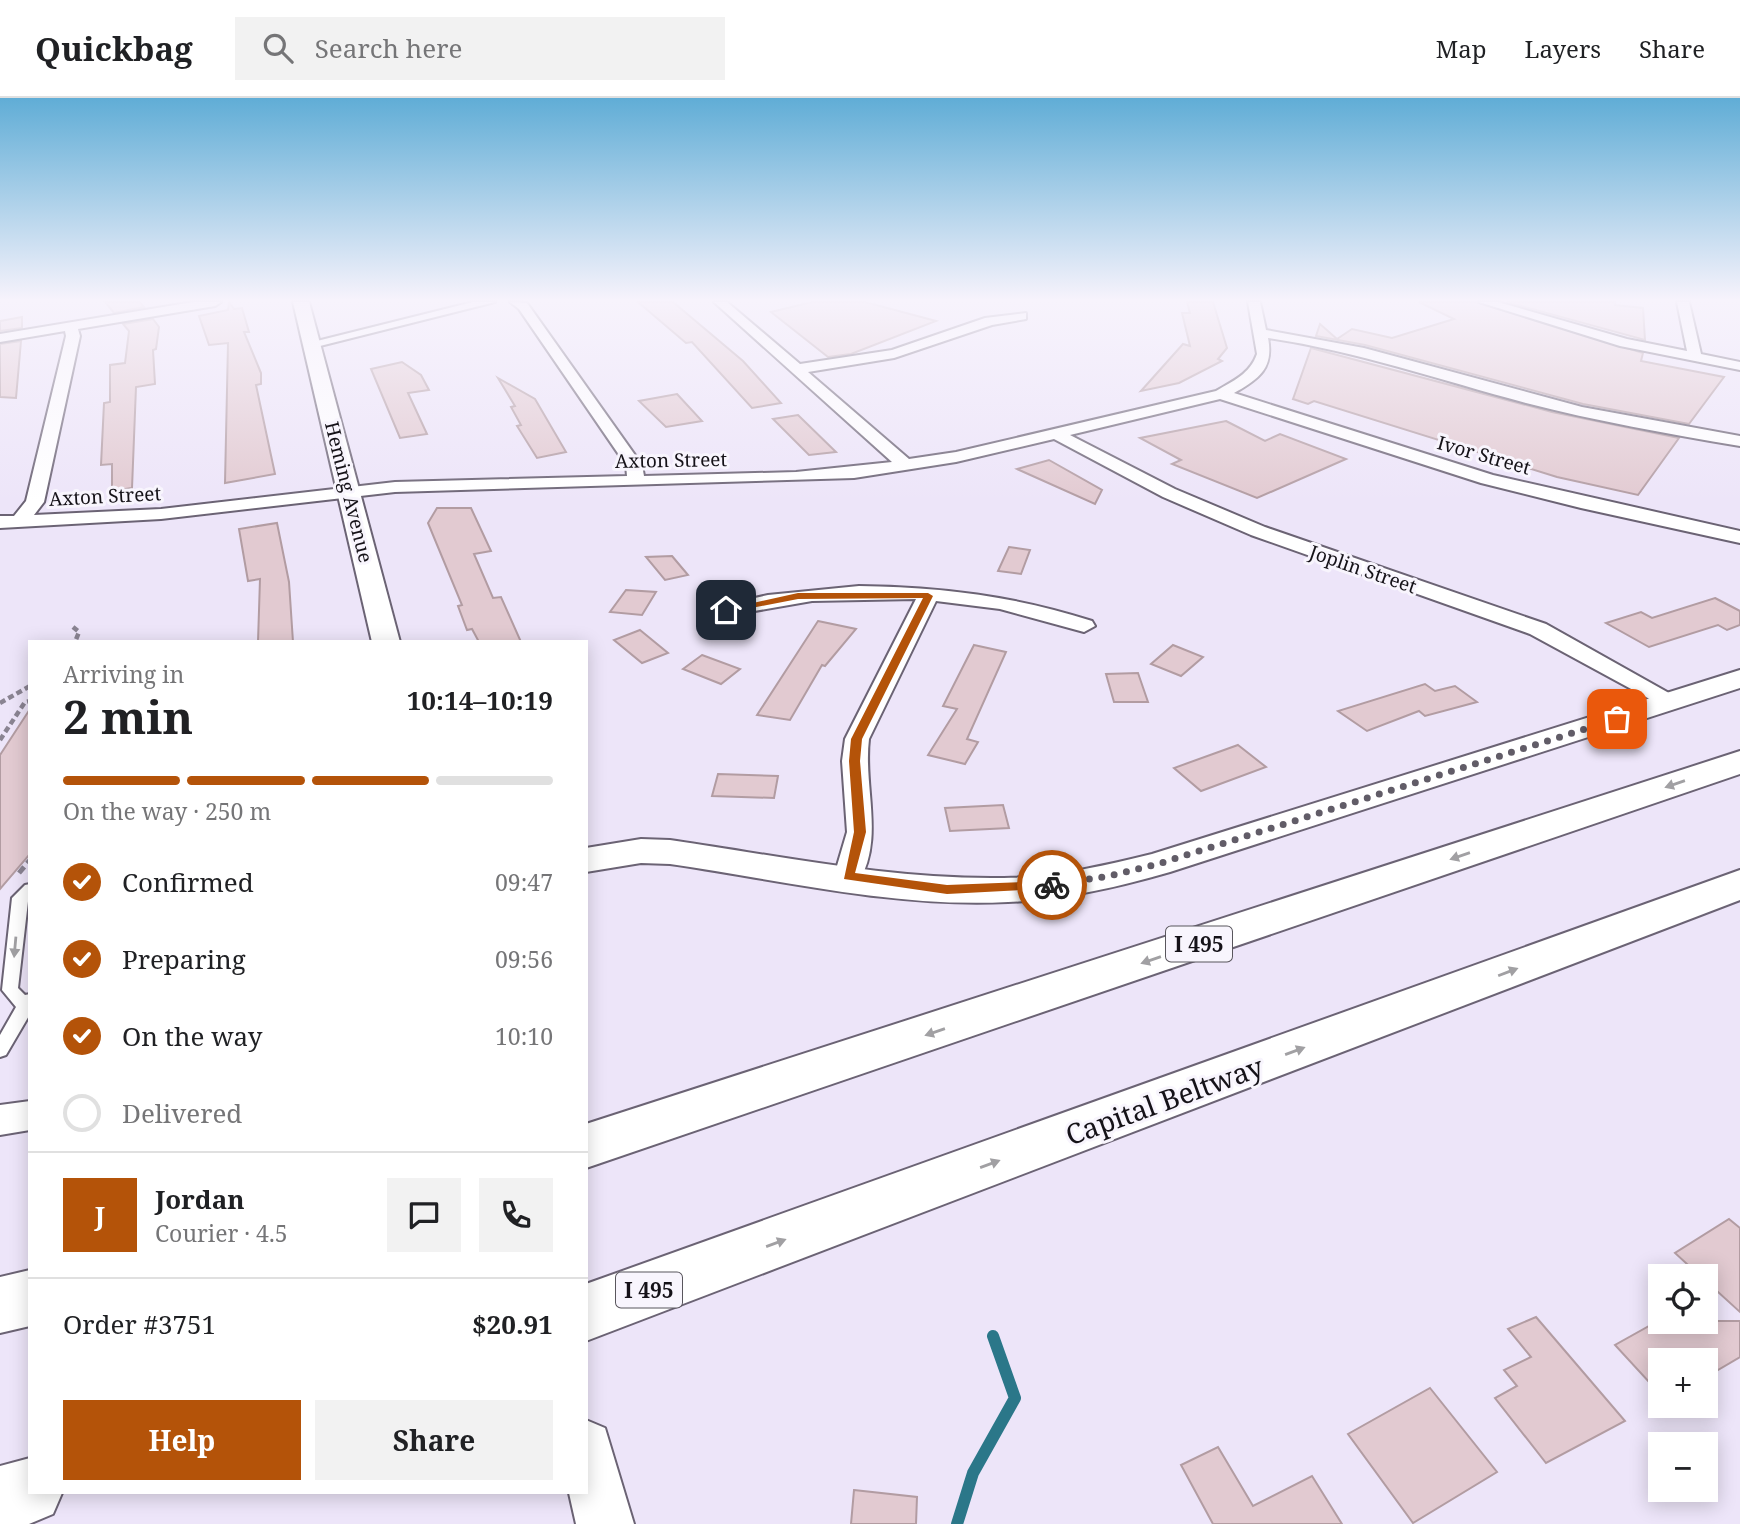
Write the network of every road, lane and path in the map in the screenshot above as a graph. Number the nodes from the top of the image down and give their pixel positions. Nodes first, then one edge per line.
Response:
1 (66, 369) edge
2 (318, 369) edge
3 (567, 369) edge
4 (797, 369) edge
5 (1258, 369) edge
6 (1431, 369) edge
7 (1221, 394) junction
8 (1057, 434) junction
9 (1740, 441) edge
10 (906, 465) junction
11 (636, 482) junction
12 (348, 491) junction
13 (0, 522) edge
14 (19, 522) junction
15 (1740, 537) edge
16 (928, 596) junction
17 (726, 610) dead end
18 (1084, 626) dead end
19 (73, 627) dead end
20 (75, 640) edge
21 (385, 640) edge
22 (1740, 680) edge
23 (28, 687) edge
24 (28, 701) edge
25 (1668, 702) junction
26 (0, 703) edge
27 (0, 740) edge
28 (1740, 762) edge
29 (588, 860) edge
30 (848, 876) junction
31 (1740, 884) edge
32 (28, 891) edge
33 (27, 1002) edge
34 (0, 1050) edge
35 (28, 1115) edge
36 (0, 1120) edge
37 (588, 1145) edge
38 (28, 1298) edge
39 (0, 1305) edge
40 (588, 1312) edge
41 (588, 1455) edge
42 (28, 1492) edge
43 (0, 1499) edge
44 (605, 1524) edge

1 - 14 street
2 - 12 street, Heming Avenue
3 - 11 street
4 - 10 street
5 - 7 street, Axton Street
6 - 9 street
7 - 8 street, Axton Street
7 - 15 street, Ivor Street
8 - 10 street, Axton Street
8 - 25 street, Joplin Street
10 - 11 street, Axton Street
11 - 12 street, Axton Street
12 - 14 street, Axton Street
12 - 21 street, Heming Avenue
13 - 14 street, Axton Street
16 - 17 street
16 - 18 street
16 - 30 street
19 - 20 path
22 - 25 street
23 - 26 path
24 - 27 path
25 - 30 street
28 -> 37 highway, I 495
29 - 30 street
40 -> 31 highway, Capital Beltway / I 495
32 -> 33 lane
33 - 34 lane
35 - 36 street
38 - 39 highway
41 - 44 street
42 - 43 highway

